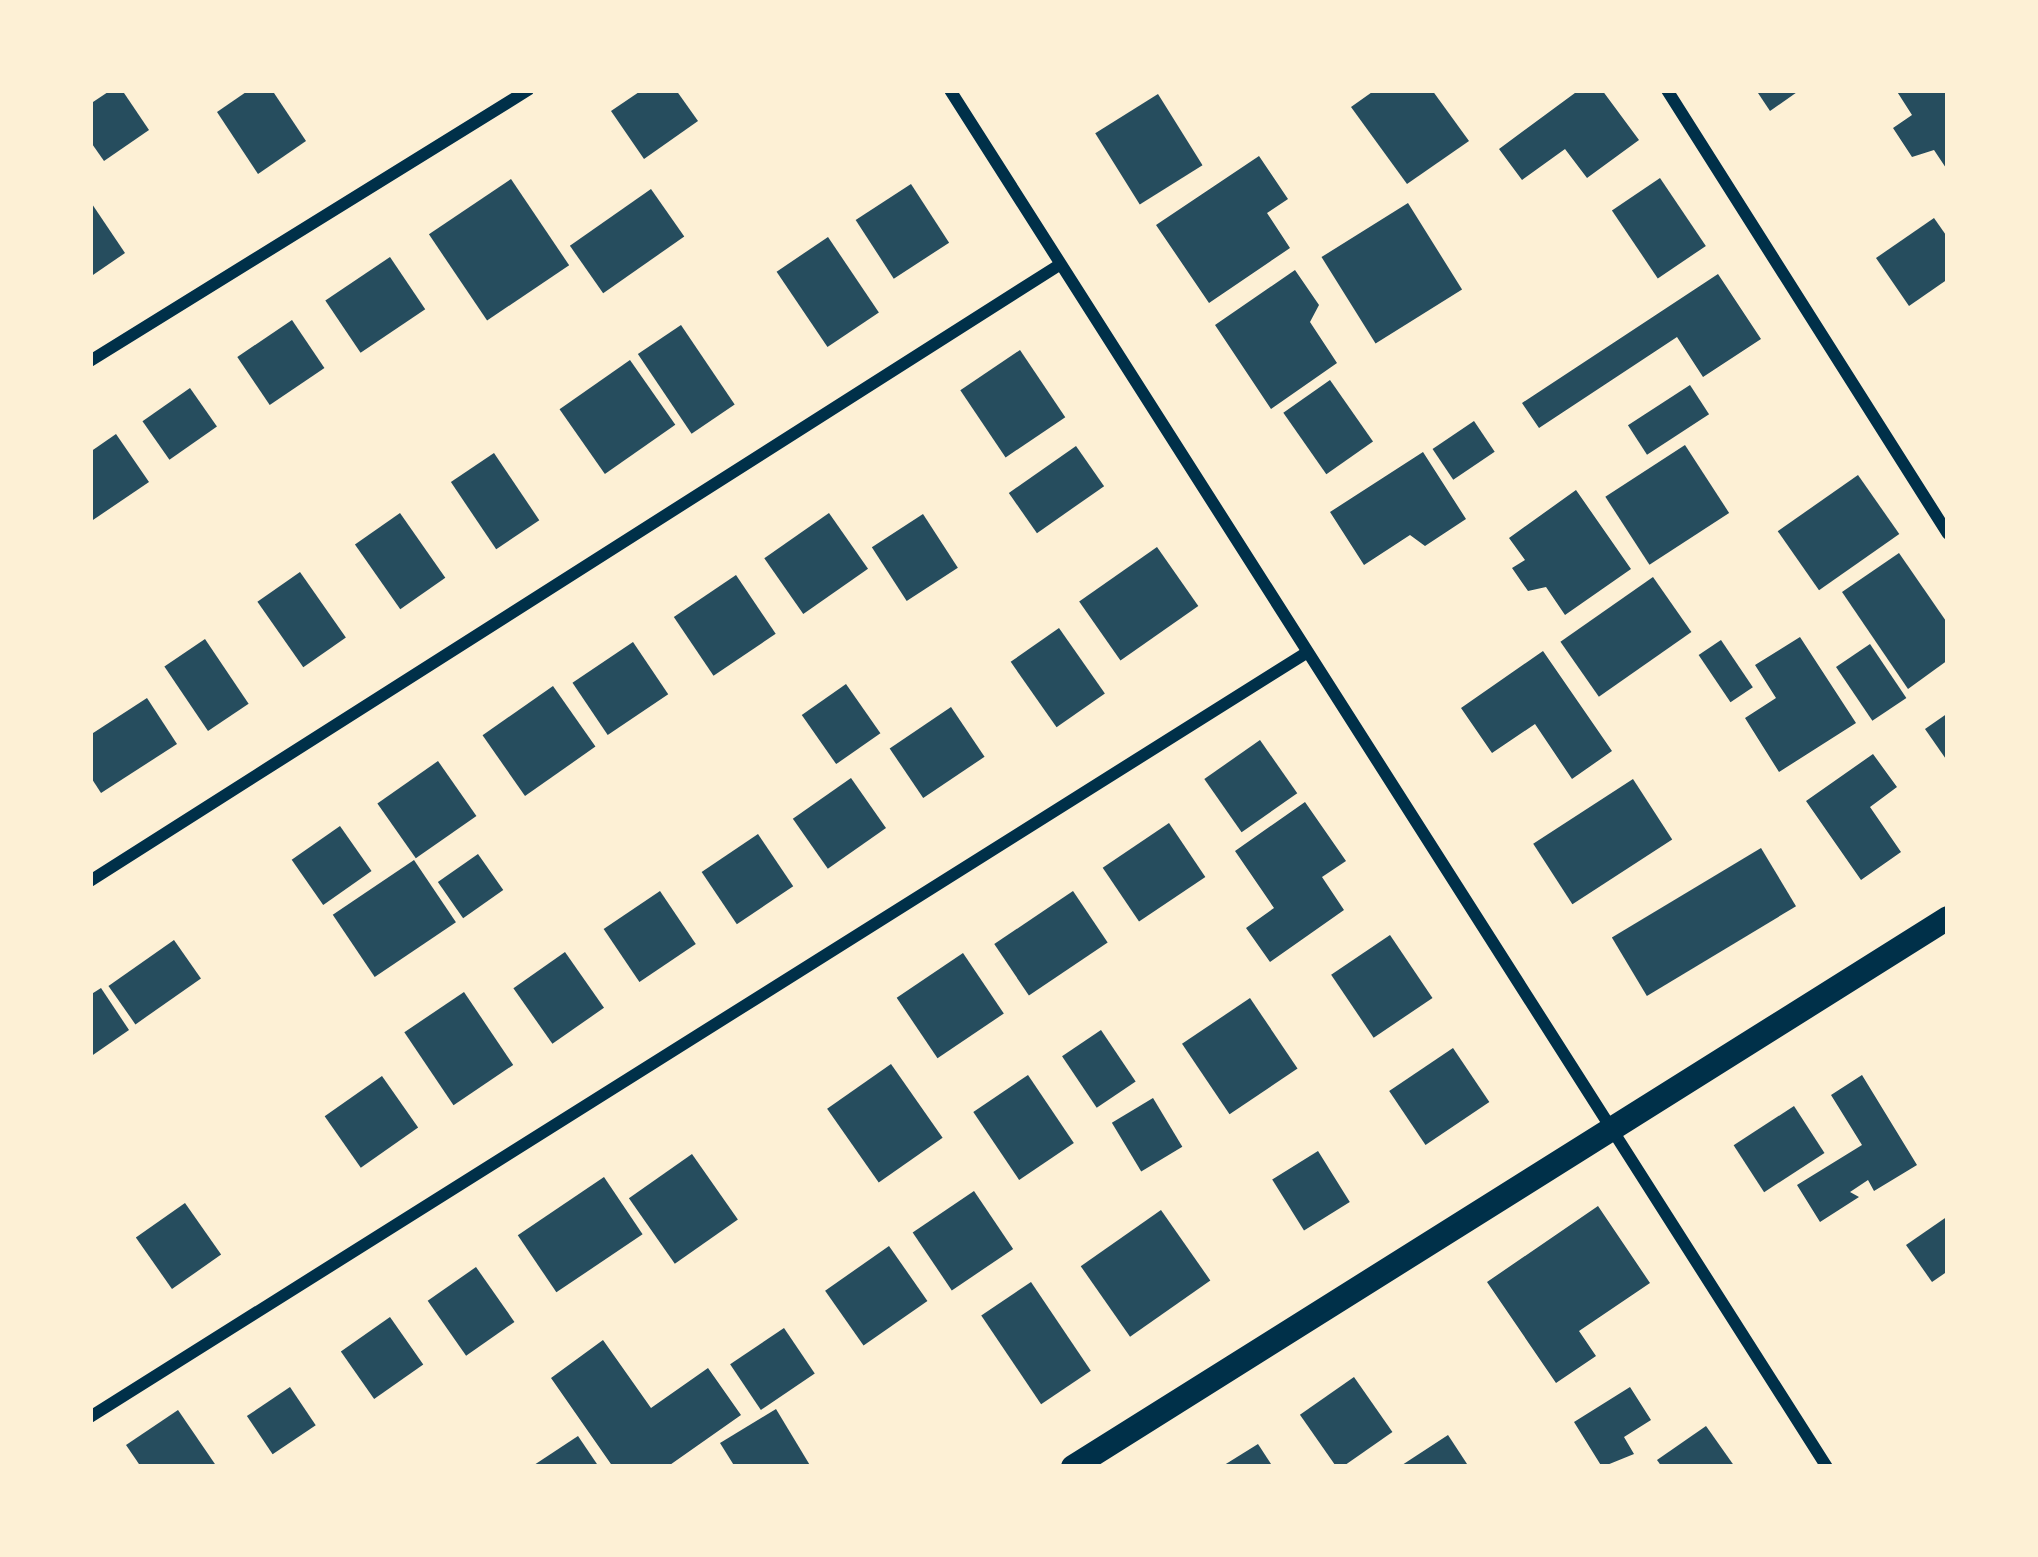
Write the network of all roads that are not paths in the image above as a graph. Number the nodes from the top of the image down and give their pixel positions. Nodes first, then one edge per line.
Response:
1 (528, 90) edge
2 (950, 90) edge
3 (1667, 90) edge
4 (1059, 265) junction
5 (90, 361) edge
6 (1948, 533) edge
7 (1306, 652) junction
8 (90, 881) edge
9 (1948, 918) edge
10 (1609, 1130) junction
11 (90, 1417) edge
12 (1073, 1467) edge
13 (1826, 1467) edge

1 - 5 street
2 - 4 street
3 - 6 street
4 - 7 street
4 - 8 street
7 - 10 street
7 - 11 street
9 - 10 main road
10 - 12 main road
10 - 13 street

